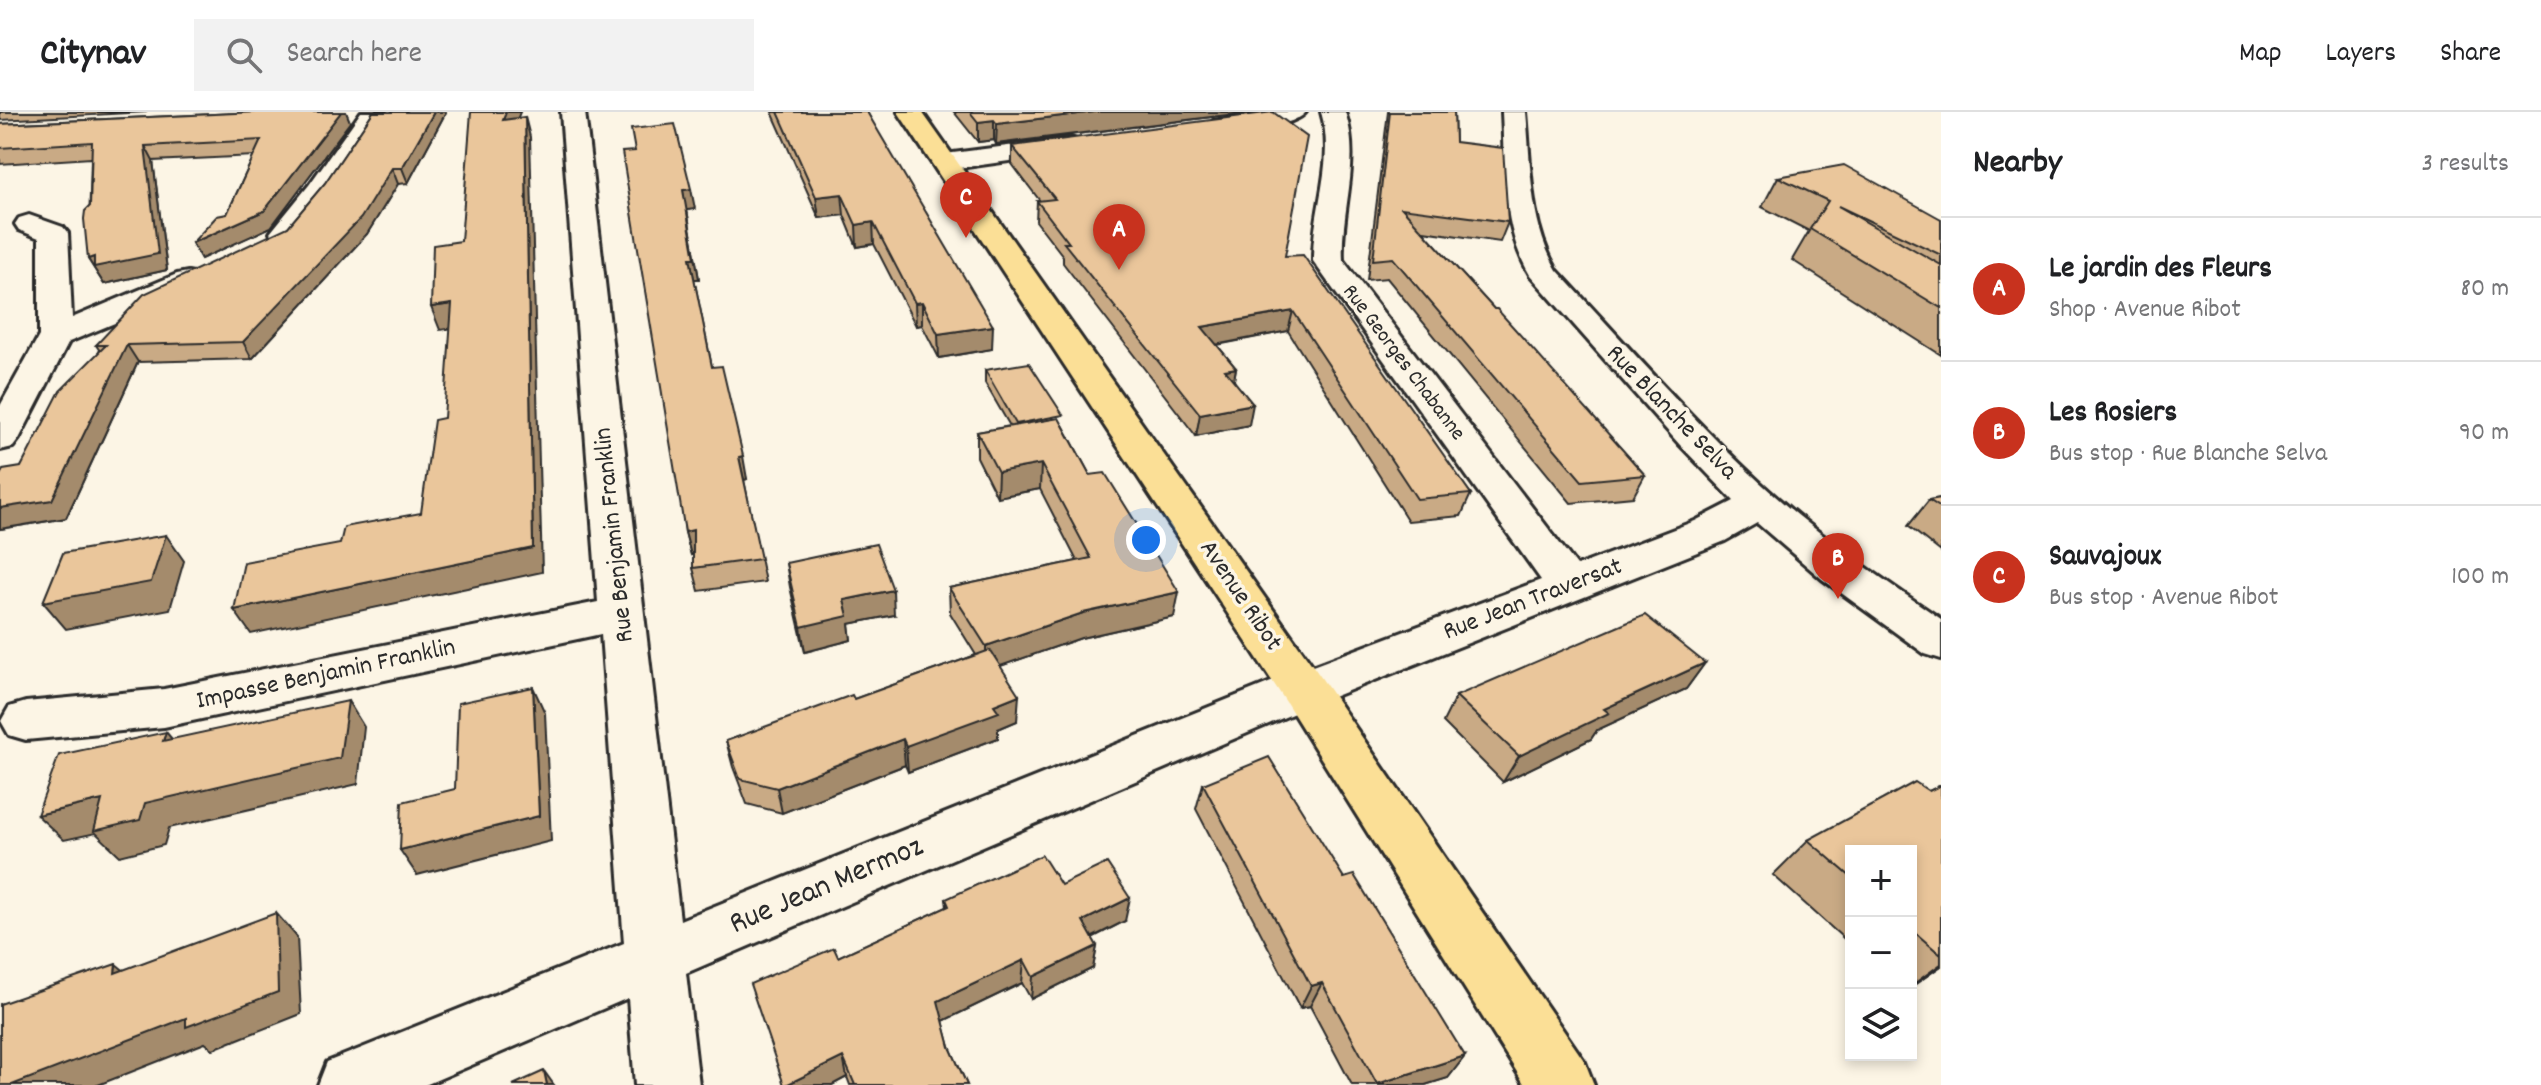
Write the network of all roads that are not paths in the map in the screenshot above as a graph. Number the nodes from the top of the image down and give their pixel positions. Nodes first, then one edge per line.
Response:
1 (356, 112) edge
2 (373, 112) edge
3 (573, 112) edge
4 (910, 112) edge
5 (1294, 112) edge
6 (1333, 112) edge
7 (1514, 112) edge
8 (340, 113) edge
9 (1191, 130) edge
10 (1100, 142) edge
11 (945, 162) junction
12 (29, 224) dead end
13 (264, 246) edge
14 (207, 272) edge
15 (56, 336) junction
16 (0, 439) edge
17 (1760, 504) junction
18 (1569, 587) junction
19 (623, 613) junction
20 (1941, 642) edge
21 (1303, 689) junction
22 (26, 721) dead end
23 (654, 959) junction
24 (350, 1085) edge
25 (667, 1085) edge
26 (1562, 1085) edge

1 - 8 street
2 - 13 street
3 - 19 street, Rue Benjamin Franklin
4 - 11 main road, Avenue Ribot
5 - 9 street
6 - 18 street, Rue Georges Chabanne
7 - 17 street, Rue Blanche Selva
10 - 11 street
11 - 21 main road, Avenue Ribot
12 - 15 street
14 - 15 street
15 - 16 street
17 - 18 street, Rue Jean Traversat
17 - 20 street, Rue Blanche Selva
18 - 21 street, Rue Jean Traversat
19 - 22 street, Impasse Benjamin Franklin
19 - 23 street, Rue Benjamin Franklin
21 - 23 street, Rue Jean Mermoz
21 - 26 main road, Avenue Ribot
23 - 24 street, Rue Jean Mermoz
23 - 25 street, Rue Benjamin Franklin

